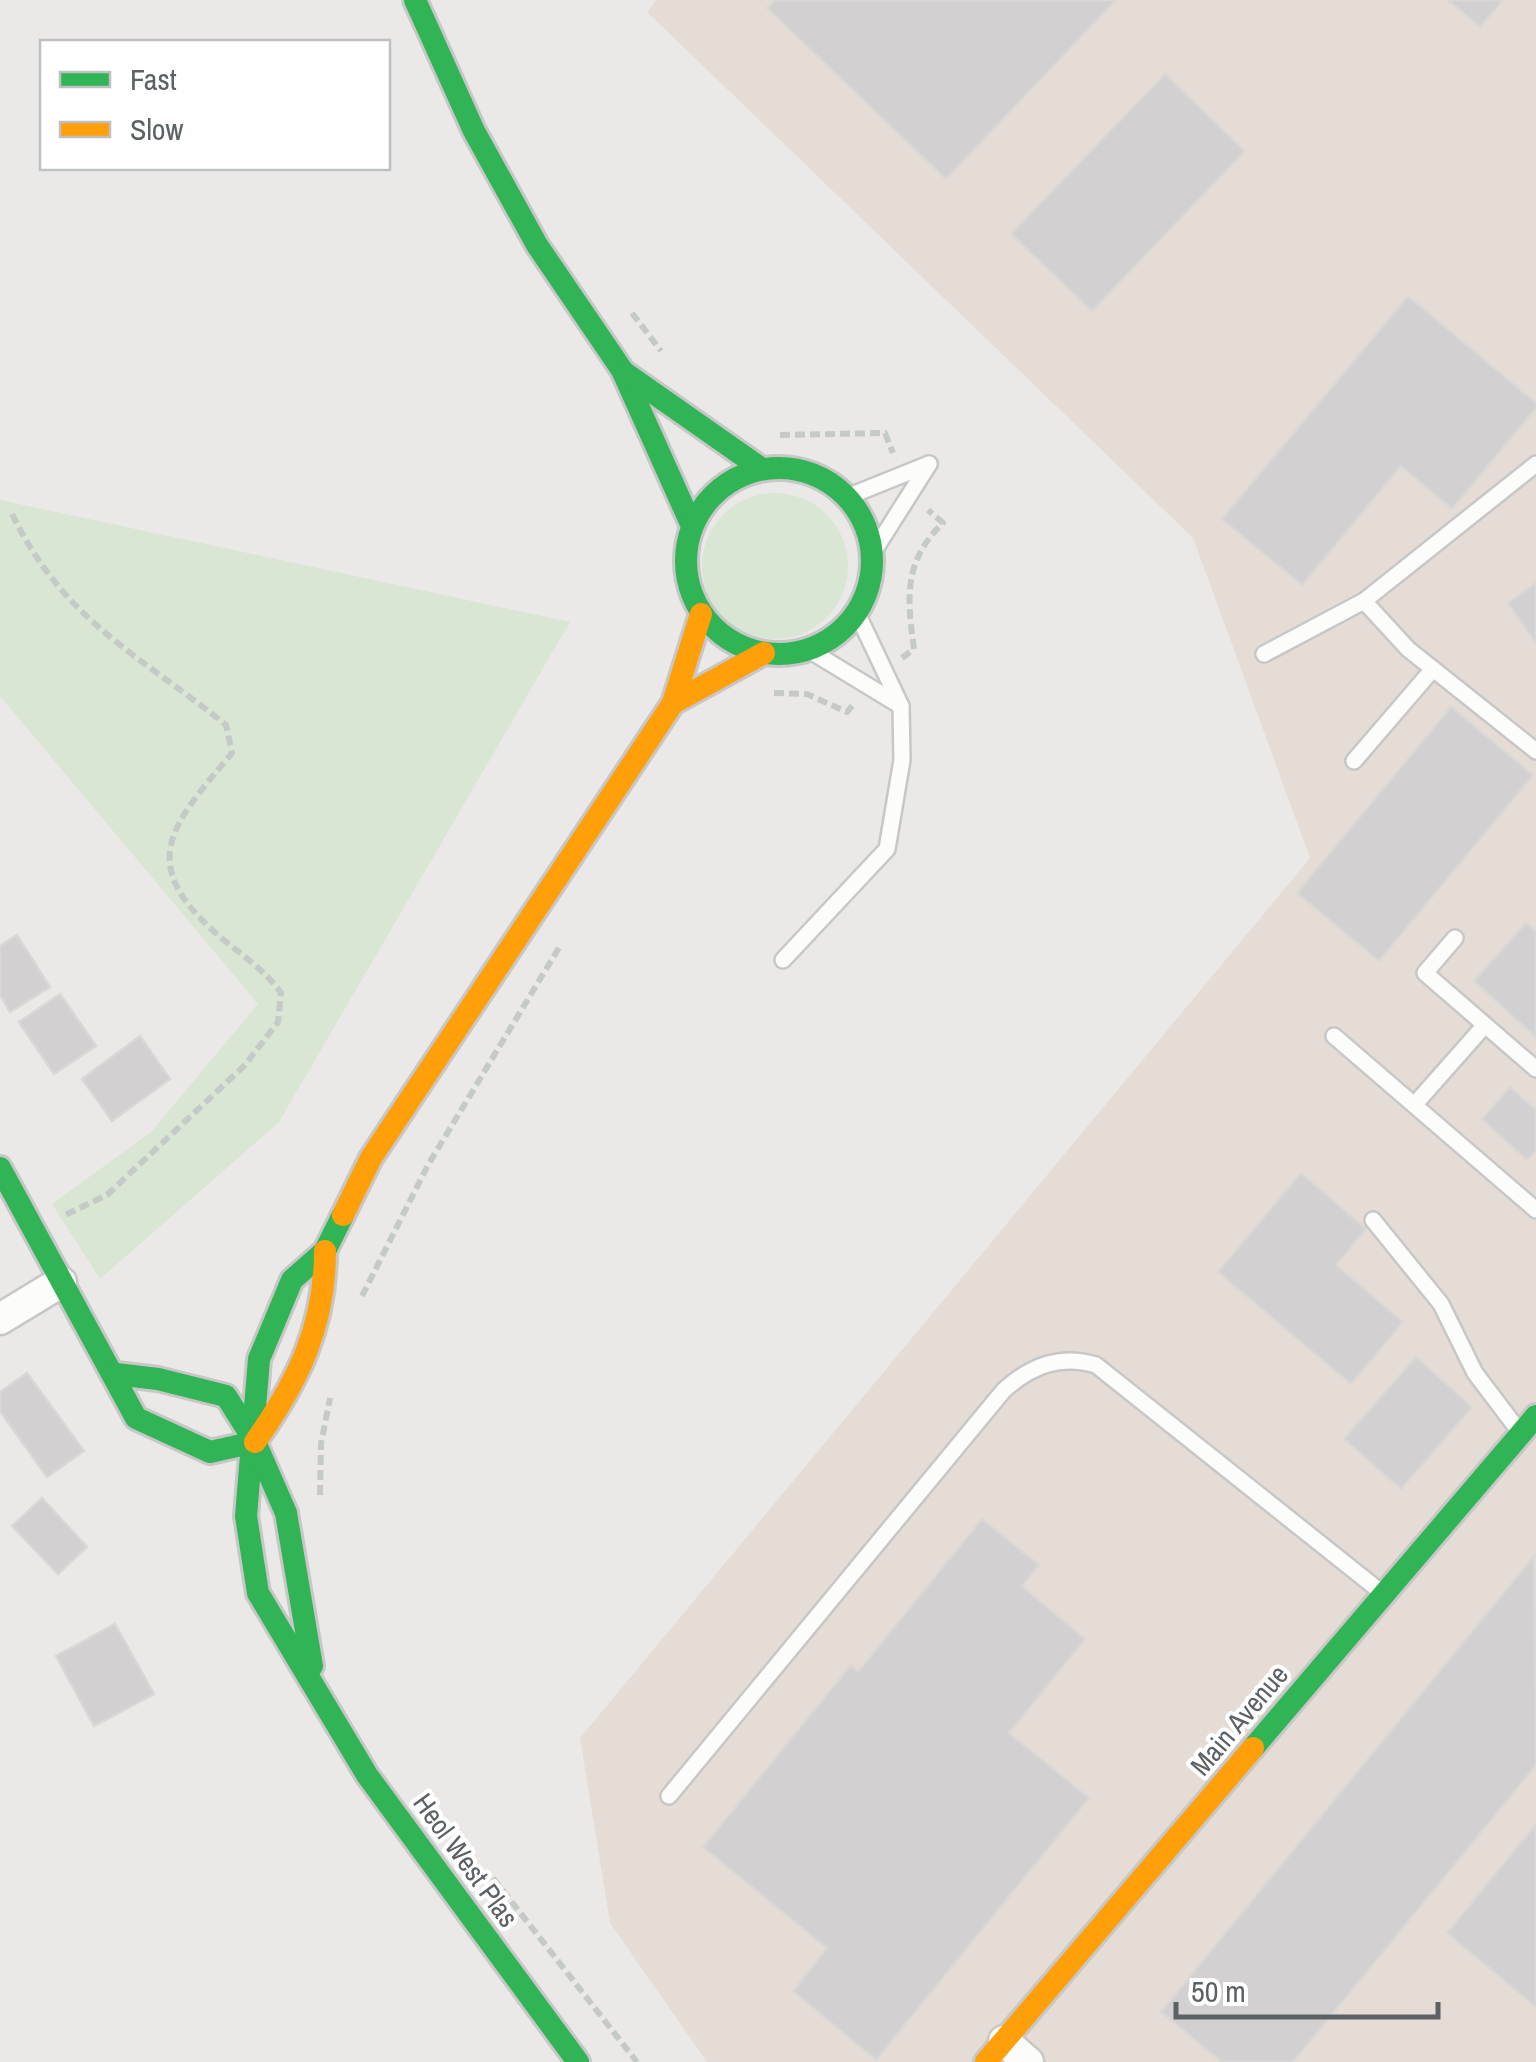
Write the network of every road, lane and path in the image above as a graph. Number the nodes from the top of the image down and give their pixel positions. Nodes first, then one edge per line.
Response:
1 (416, 0) edge
2 (625, 303) dead end
3 (669, 362) dead end
4 (622, 370) junction
5 (772, 434) dead end
6 (1536, 464) edge
7 (762, 469) junction
8 (901, 476) junction
9 (910, 494) junction
10 (847, 497) junction
11 (12, 514) dead end
12 (692, 526) junction
13 (872, 554) junction
14 (1364, 601) junction
15 (857, 613) junction
16 (701, 614) junction
17 (809, 650) junction
18 (764, 653) junction
19 (1264, 654) dead end
20 (1433, 669) junction
21 (884, 672) junction
22 (868, 686) junction
23 (760, 696) dead end
24 (674, 702) junction
25 (901, 706) junction
26 (1536, 751) edge
27 (1354, 761) dead end
28 (570, 930) dead end
29 (1455, 938) dead end
30 (783, 960) dead end
31 (1486, 1025) junction
32 (1334, 1036) dead end
33 (1536, 1069) edge
34 (1416, 1103) junction
35 (0, 1168) edge
36 (1536, 1210) edge
37 (1373, 1220) dead end
38 (34, 1229) junction
39 (326, 1251) junction
40 (61, 1282) junction
41 (353, 1313) dead end
42 (0, 1319) edge
43 (116, 1374) junction
44 (333, 1386) dead end
45 (1531, 1432) edge
46 (255, 1442) junction
47 (319, 1513) dead end
48 (1384, 1595) junction
49 (316, 1686) junction
50 (669, 1796) dead end
51 (487, 1870) dead end
52 (995, 2052) edge
53 (578, 2062) edge
54 (638, 2062) edge
55 (1028, 2062) edge

1 - 4 street
2 - 3 path
4 - 7 street
4 - 12 street
5 - 8 path
6 - 14 lane
7 - 10 street
7 - 12 street
8 - 9 lane
8 - 10 lane
9 - 13 lane
9 - 21 path
10 - 13 street
11 - 38 path
12 - 16 street
13 - 15 street
14 - 19 lane
14 - 20 lane
15 - 17 street
15 - 21 lane
16 - 18 street
16 - 24 street
17 - 18 street
17 - 22 lane
18 - 24 street
20 - 26 lane
20 - 27 lane
21 - 25 lane
22 - 23 path
22 - 25 lane
24 - 39 street
25 - 30 lane
28 - 41 path
29 - 31 lane
31 - 33 lane
31 - 34 lane
32 - 34 lane
34 - 36 lane
35 - 38 street
37 - 45 lane
38 - 40 street
39 - 46 street
39 - 46 street
40 - 42 street
40 - 43 street
43 - 46 street, Heol West Plas
43 - 46 street
44 - 47 path
45 - 48 street, Main Avenue
46 - 49 street, Heol West Plas
46 - 49 street, Heol West Plas
48 - 50 lane
48 - 52 street, Main Avenue
49 - 53 street, Heol West Plas
51 - 54 path
52 - 55 street

